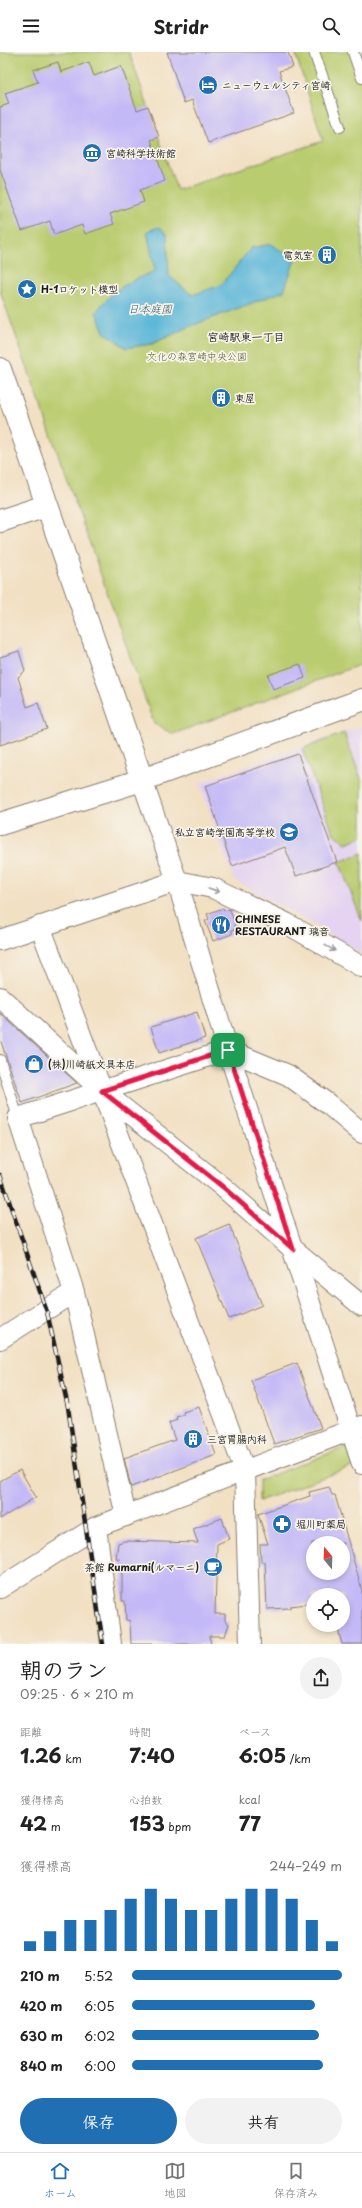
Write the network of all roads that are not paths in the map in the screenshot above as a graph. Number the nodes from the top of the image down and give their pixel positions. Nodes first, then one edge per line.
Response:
1 (314, 52) edge
2 (353, 52) edge
3 (362, 78) edge
4 (340, 127) dead end
5 (0, 369) edge
6 (46, 506) junction
7 (0, 521) edge
8 (362, 700) edge
9 (142, 780) junction
10 (0, 824) edge
11 (176, 881) junction
12 (40, 926) junction
13 (0, 940) edge
14 (362, 967) edge
15 (0, 997) edge
16 (228, 1050) junction
17 (0, 1060) edge
18 (102, 1091) junction
19 (18, 1118) junction
20 (362, 1133) edge
21 (293, 1249) junction
22 (74, 1292) junction
23 (362, 1306) edge
24 (0, 1339) edge
25 (356, 1428) edge
26 (362, 1464) edge
27 (245, 1471) junction
28 (126, 1516) junction
29 (96, 1527) junction
30 (0, 1588) edge
31 (112, 1644) edge
32 (250, 1644) edge

1 - 4 lane
2 - 3 lane
5 - 6 street
6 - 7 street
6 - 9 street
8 - 9 street
9 - 10 street
9 - 11 street
11 - 12 street
11 -> 14 street
11 - 16 street
12 - 13 street
12 - 18 street
15 - 18 street
16 - 18 street
16 - 20 street
16 - 21 street
17 - 19 lane
18 - 19 street
18 - 21 street
18 - 27 street
19 - 22 street
21 - 23 street
21 - 25 street
22 - 24 street
22 - 28 street
25 - 26 street
25 - 27 street
27 - 28 street
27 - 32 street
28 - 29 street
29 - 30 street
29 - 31 street

